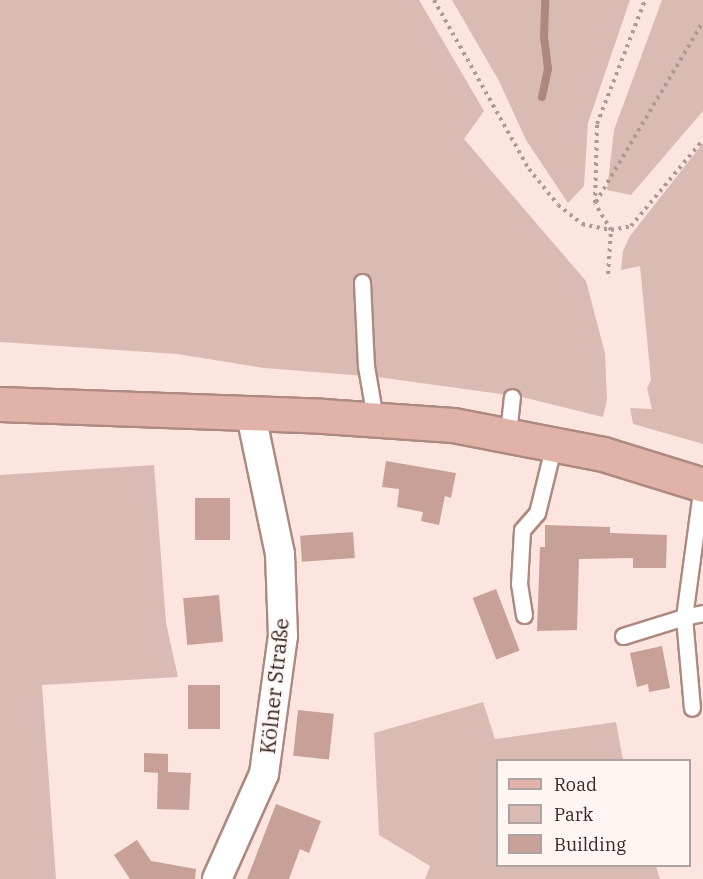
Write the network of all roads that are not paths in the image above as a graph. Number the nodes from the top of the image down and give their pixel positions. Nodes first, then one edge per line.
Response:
1 (362, 282) dead end
2 (512, 397) dead end
3 (0, 404) edge
4 (251, 415) junction
5 (375, 418) junction
6 (508, 434) junction
7 (554, 444) junction
8 (703, 484) edge
9 (703, 613) edge
10 (524, 615) dead end
11 (684, 616) junction
12 (623, 636) dead end
13 (692, 708) dead end
14 (217, 879) edge

1 - 5 lane
2 - 6 lane
3 - 4 main road
4 - 5 main road
4 - 14 street, Kölner Straße
5 - 6 main road
6 - 7 main road
7 - 8 main road
7 - 10 lane
8 - 11 lane
9 - 11 lane
11 - 12 lane
11 - 13 lane

